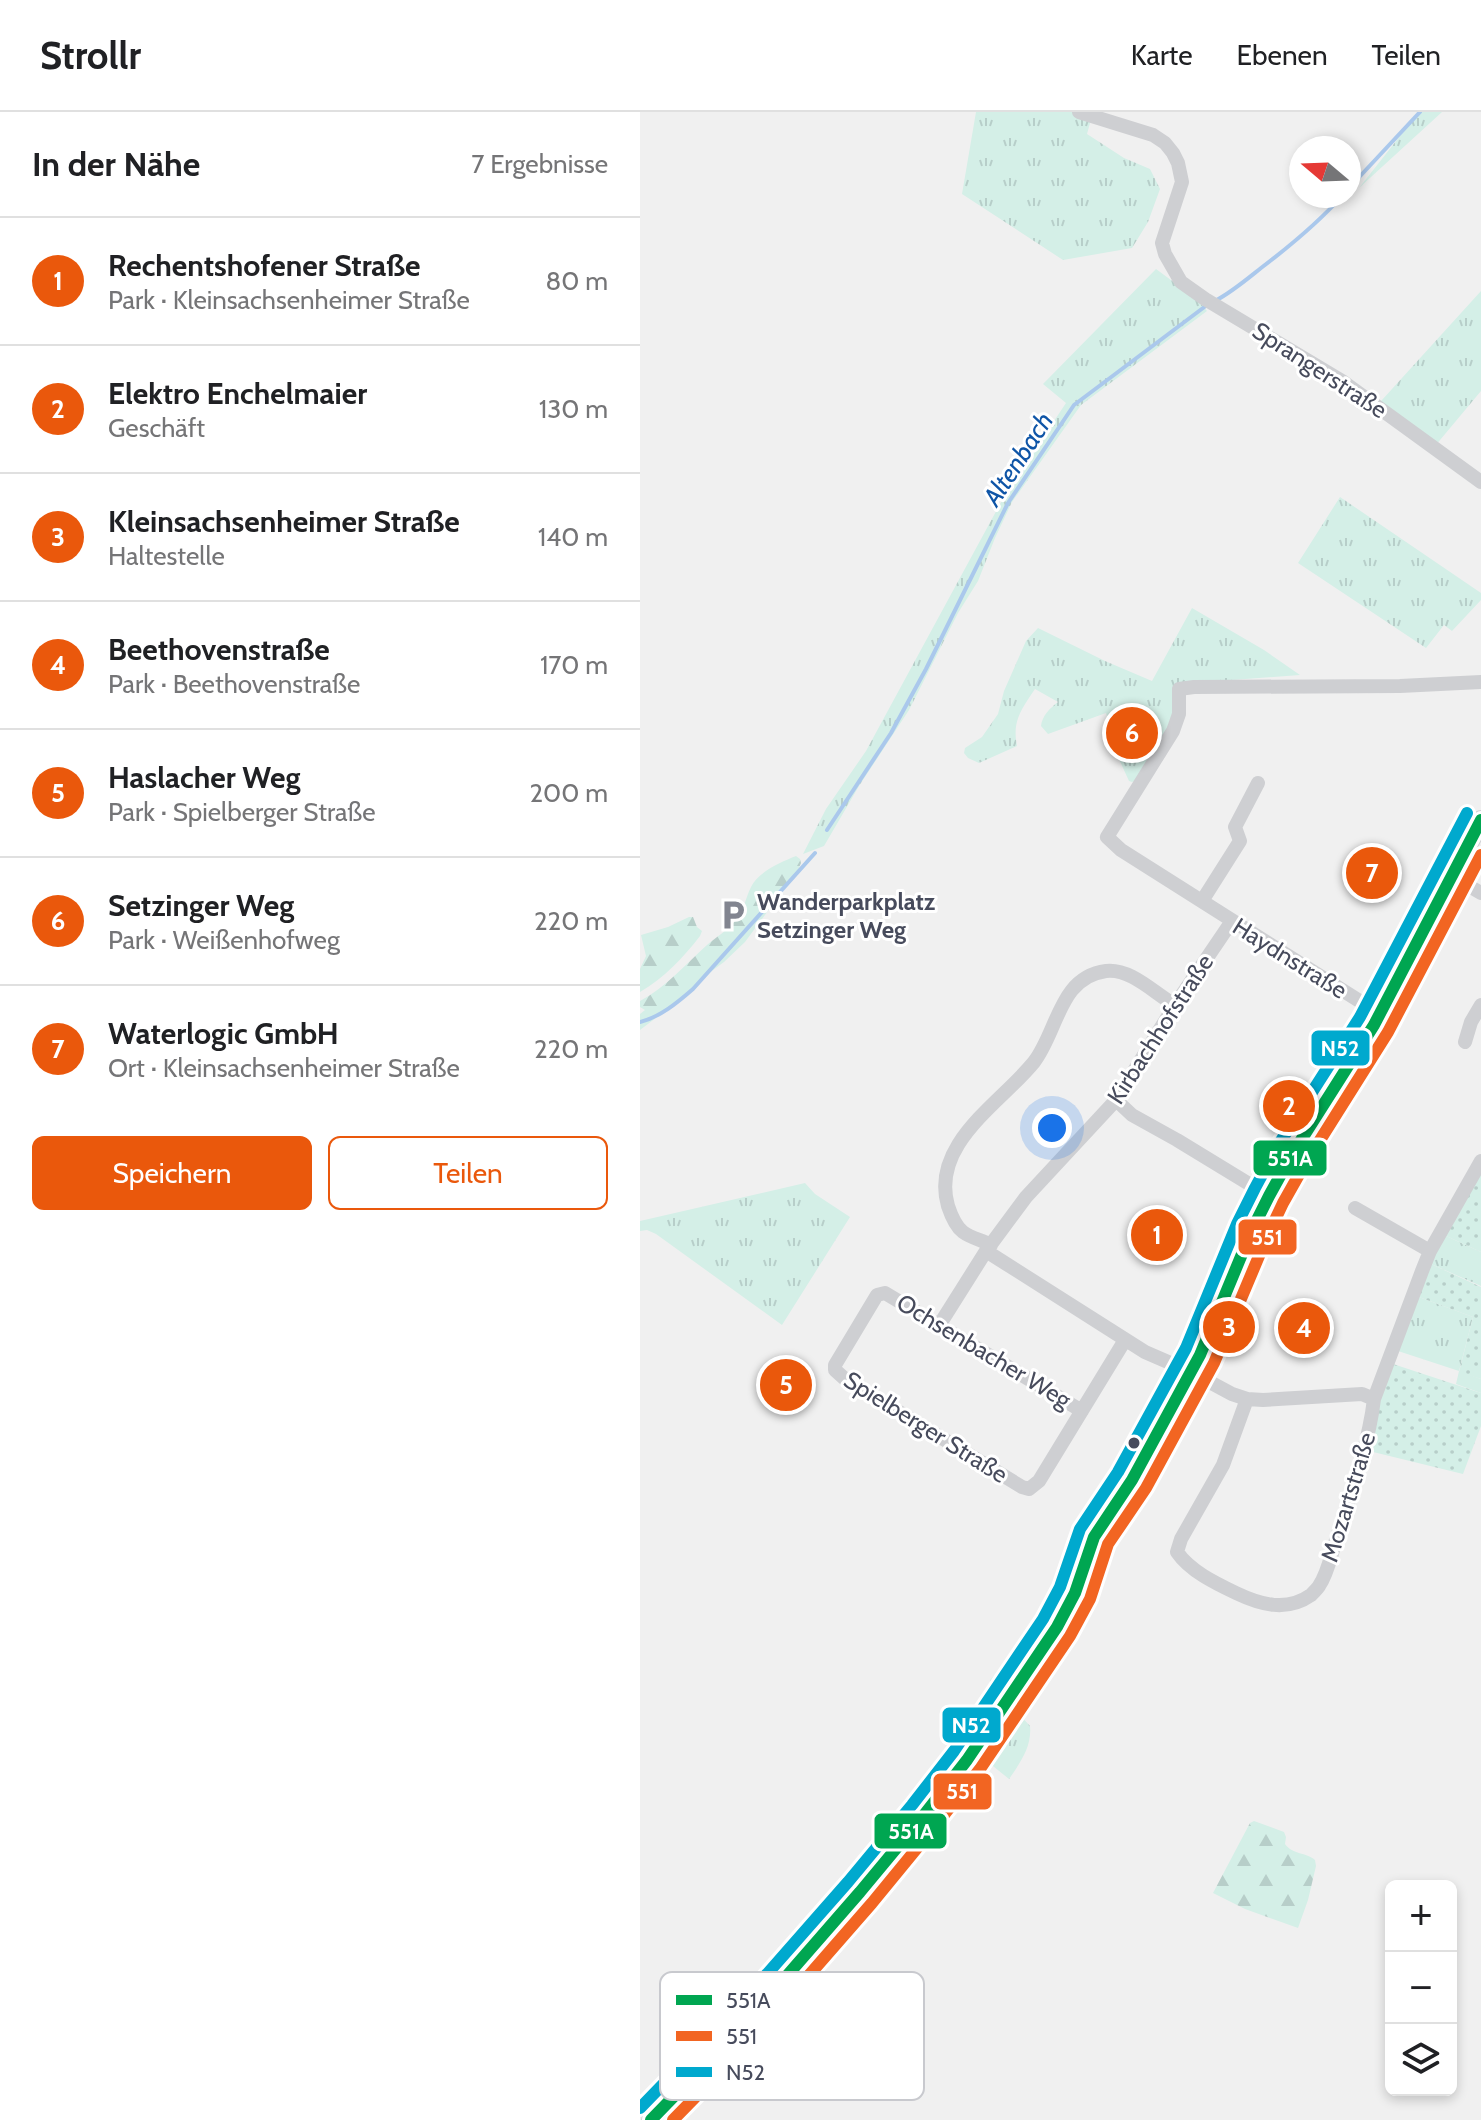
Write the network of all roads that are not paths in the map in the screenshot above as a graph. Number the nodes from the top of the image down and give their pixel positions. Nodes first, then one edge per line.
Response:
1 (1079, 112) edge
2 (1481, 482) edge
3 (1481, 682) edge
4 (1258, 783) dead end
5 (1481, 820) edge
6 (1452, 876) junction
7 (1481, 893) edge
8 (1202, 901) junction
9 (1232, 921) junction
10 (1175, 1005) junction
11 (1481, 1005) edge
12 (1380, 1014) junction
13 (1465, 1042) dead end
14 (1116, 1100) junction
15 (1481, 1161) edge
16 (1269, 1196) junction
17 (1355, 1208) dead end
18 (988, 1248) junction
19 (1430, 1251) junction
20 (940, 1324) junction
21 (1125, 1340) junction
22 (835, 1370) joint
23 (1191, 1372) junction
24 (1247, 1399) junction
25 (1374, 1399) junction
26 (1082, 1411) junction
27 (790, 1972) edge
28 (670, 2100) edge
29 (651, 2120) edge

1 - 2 street, Sprangerstraße
3 - 8 street, Haydnstraße
4 - 8 street
5 - 6 main road
6 - 7 street
6 - 12 main road
8 - 9 street, Haydnstraße
9 - 10 street, Kirbachhofstraße
9 - 12 street, Haydnstraße
10 - 14 street, Kirbachhofstraße
10 - 18 street
11 - 13 street
12 - 16 main road
14 - 16 street
14 - 18 street, Kirbachhofstraße
15 - 19 street, Mozartstraße
16 - 23 main road
17 - 19 street
18 - 20 street, Kirbachhofstraße
18 - 21 street
19 - 25 street, Mozartstraße
20 - 22 street, Ochsenbacher Weg
20 - 26 street, Ochsenbacher Weg
21 - 23 street
21 - 26 street, Spielberger Straße
22 - 26 street, Spielberger Straße
23 - 24 street
23 - 27 main road
24 - 25 street
24 - 25 street, Mozartstraße
28 - 29 main road

